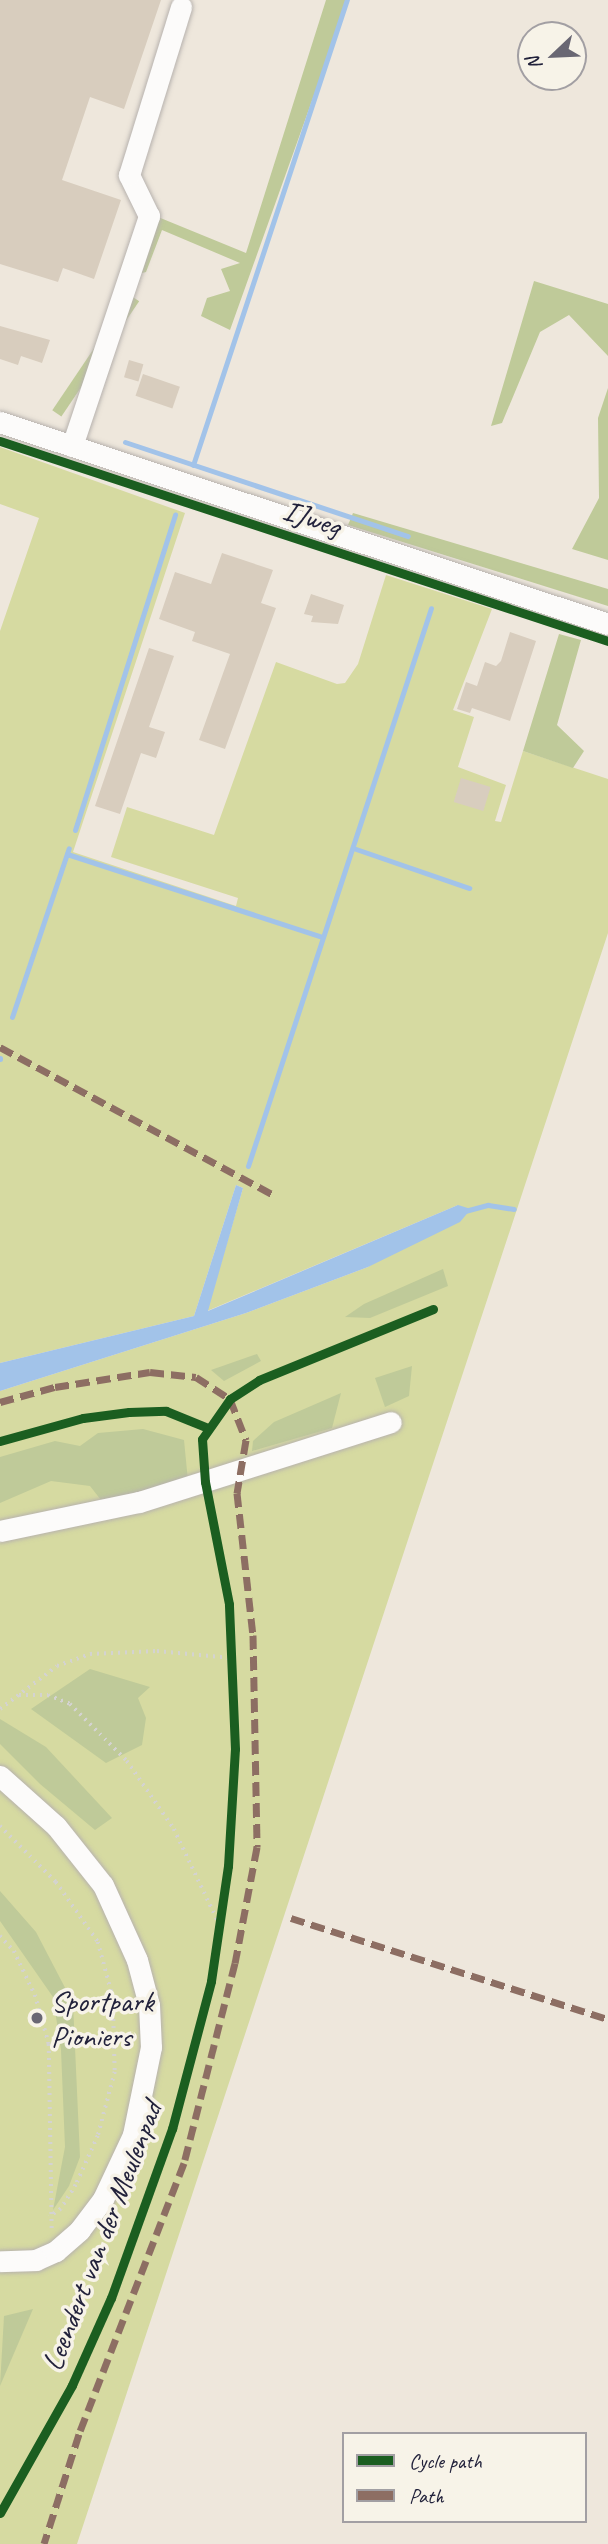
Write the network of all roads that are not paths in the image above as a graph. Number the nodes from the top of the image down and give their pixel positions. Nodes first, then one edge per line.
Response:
1 (181, 8) dead end
2 (0, 422) edge
3 (72, 446) junction
4 (608, 624) edge
5 (391, 1422) dead end
6 (0, 1531) edge
7 (0, 1776) edge
8 (0, 2262) edge

1 - 3 street
2 - 3 street, IJweg
3 - 4 street, IJweg
5 - 6 street
7 - 8 street

